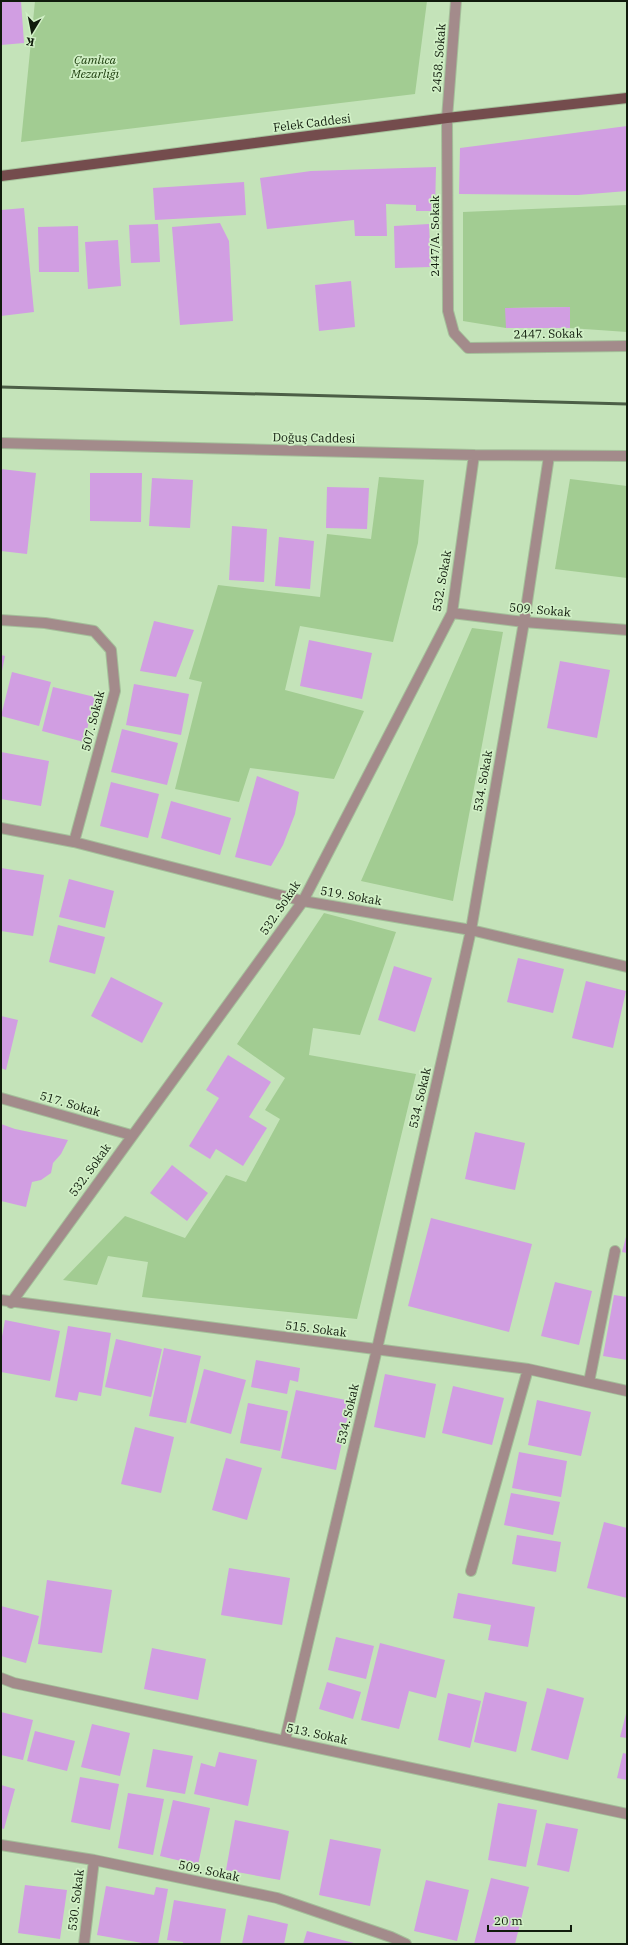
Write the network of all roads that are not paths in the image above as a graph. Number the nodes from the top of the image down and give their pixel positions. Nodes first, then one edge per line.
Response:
1 (456, 1) edge
2 (627, 98) edge
3 (448, 118) junction
4 (1, 176) edge
5 (627, 346) edge
6 (468, 348) joint
7 (1, 443) edge
8 (474, 454) junction
9 (549, 456) junction
10 (627, 456) edge
11 (452, 613) junction
12 (1, 620) edge
13 (524, 622) junction
14 (627, 630) edge
15 (1, 828) edge
16 (74, 842) junction
17 (303, 901) junction
18 (471, 930) junction
19 (627, 967) edge
20 (1, 1098) edge
21 (131, 1135) junction
22 (615, 1251) dead end
23 (6, 1302) edge
24 (377, 1349) junction
25 (528, 1369) junction
26 (589, 1382) junction
27 (627, 1391) edge
28 (471, 1572) dead end
29 (1, 1678) edge
30 (285, 1740) junction
31 (627, 1814) edge
32 (1, 1845) edge
33 (94, 1860) junction
34 (84, 1944) edge
35 (406, 1944) edge

1 - 3 street, 2458. Sokak
2 - 3 main road, Felek Caddesi
3 - 4 main road, Felek Caddesi
3 - 6 street, 2447/A. Sokak
5 - 6 street, 2447. Sokak
7 - 8 street, Doğuş Caddesi
8 - 9 street, Doğuş Caddesi
8 - 11 street, 532. Sokak
9 - 10 street, Doğuş Caddesi
9 - 13 street, 534. Sokak
11 - 13 street, 509. Sokak
11 - 17 street, 532. Sokak
12 - 16 street, 507. Sokak
13 - 14 street, 509. Sokak
13 - 18 street, 534. Sokak
15 - 16 street, 519. Sokak
16 - 17 street, 519. Sokak
17 - 18 street, 519. Sokak
17 - 21 street, 532. Sokak
18 - 19 street, 519. Sokak
18 - 24 street, 534. Sokak
20 - 21 street, 517. Sokak
21 - 23 street, 532. Sokak
22 - 26 street
23 - 24 street, 515. Sokak
24 - 25 street, 515. Sokak
24 - 30 street, 534. Sokak
25 - 26 street, 515. Sokak
25 - 28 street
26 - 27 street, 515. Sokak
29 - 30 street, 513. Sokak
30 - 31 street, 513. Sokak
32 - 33 street, 509. Sokak
33 - 34 street, 530. Sokak
33 - 35 street, 509. Sokak

